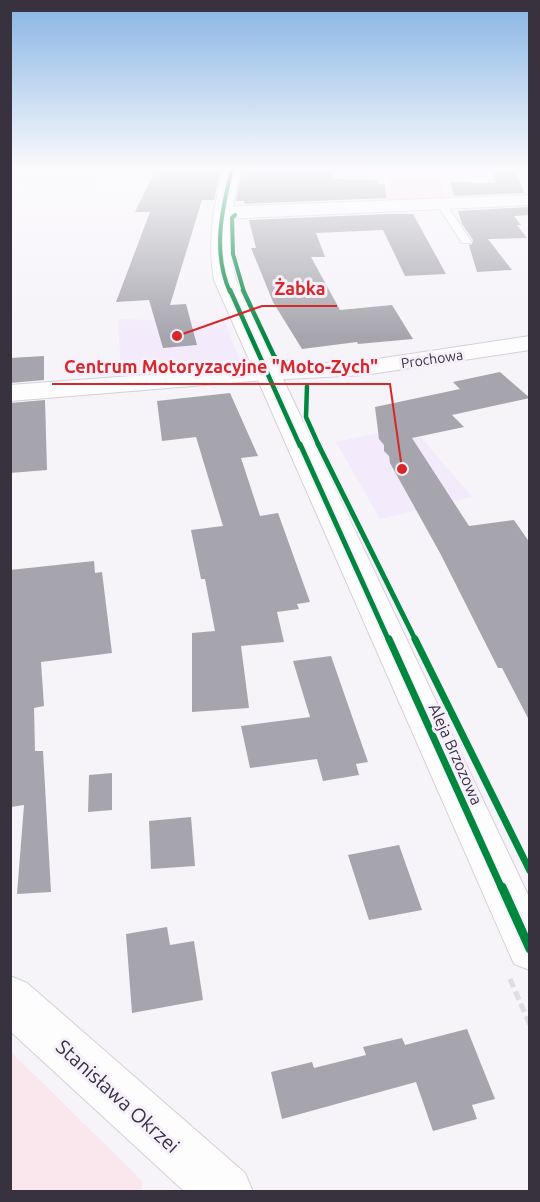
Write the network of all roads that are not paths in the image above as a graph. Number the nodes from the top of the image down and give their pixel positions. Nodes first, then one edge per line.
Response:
1 (220, 225) edge
2 (456, 225) edge
3 (466, 241) dead end
4 (530, 343) edge
5 (266, 373) junction
6 (10, 393) edge
7 (530, 949) edge
8 (10, 999) edge
9 (218, 1189) edge

1 - 5 street, Aleja Brzozowa
2 - 3 lane
4 - 5 street, Prochowa
5 - 6 street, Prochowa
5 - 7 street, Aleja Brzozowa
8 - 9 street, Stanisława Okrzei

